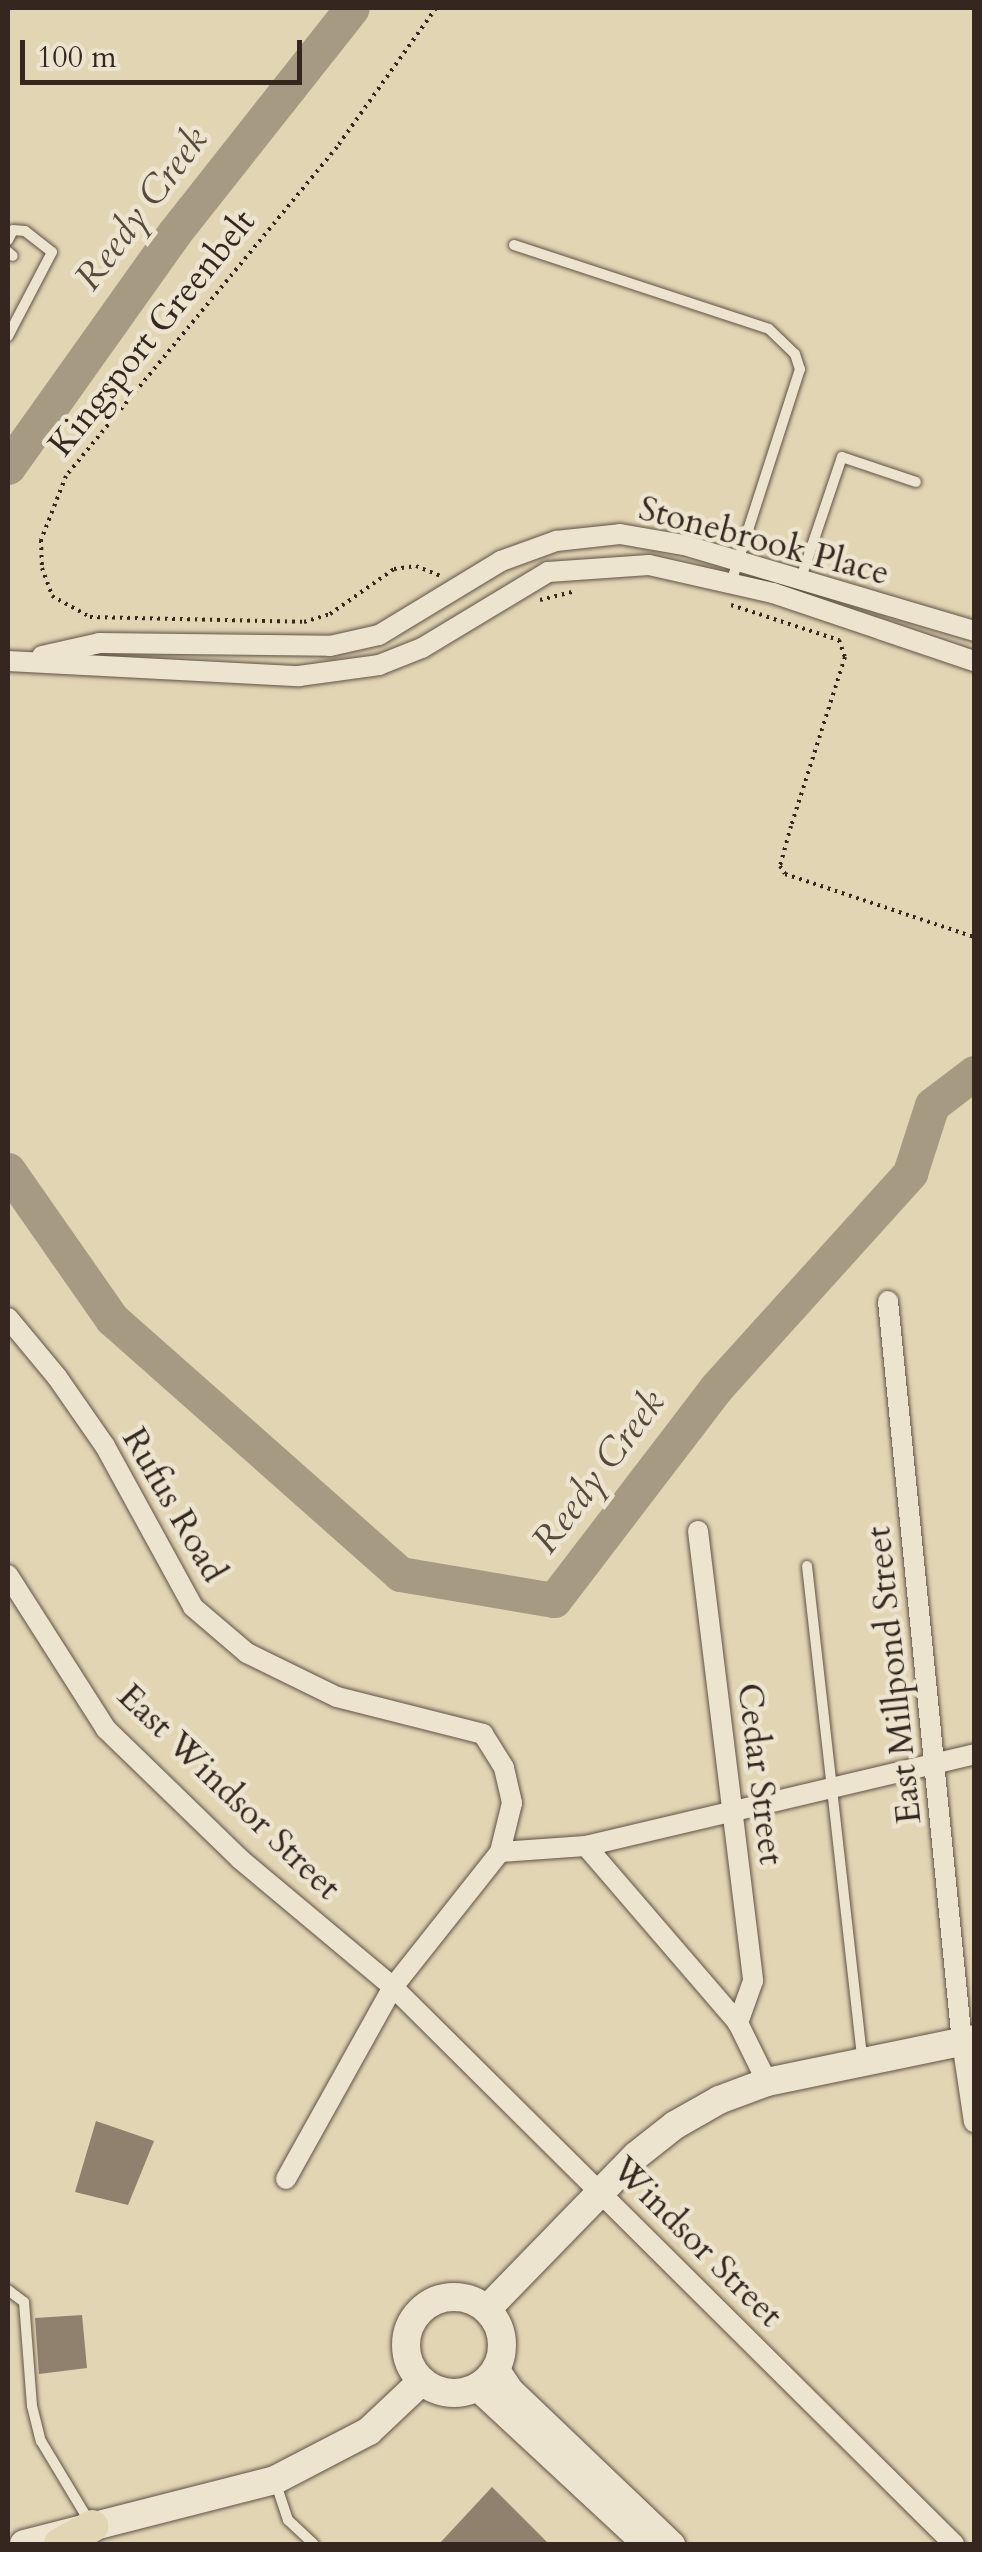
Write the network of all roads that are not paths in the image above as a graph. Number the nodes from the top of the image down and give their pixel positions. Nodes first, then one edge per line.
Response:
1 (8, 240) edge
2 (514, 245) dead end
3 (10, 322) edge
4 (8, 336) edge
5 (916, 482) dead end
6 (738, 560) junction
7 (801, 577) junction
8 (731, 583) junction
9 (794, 600) junction
10 (974, 631) edge
11 (15, 661) edge
12 (974, 661) edge
13 (888, 1301) dead end
14 (8, 1318) edge
15 (698, 1531) dead end
16 (807, 1566) dead end
17 (8, 1575) edge
18 (974, 1754) edge
19 (937, 1764) junction
20 (830, 1787) junction
21 (731, 1809) junction
22 (586, 1846) junction
23 (500, 1852) junction
24 (393, 1987) junction
25 (738, 2023) junction
26 (968, 2040) edge
27 (862, 2061) junction
28 (767, 2082) junction
29 (974, 2122) edge
30 (286, 2179) dead end
31 (601, 2191) junction
32 (8, 2290) edge
33 (487, 2309) junction
34 (487, 2378) junction
35 (422, 2381) junction
36 (275, 2480) junction
37 (92, 2526) junction
38 (24, 2544) edge
39 (60, 2544) edge
40 (314, 2544) edge
41 (646, 2544) edge
42 (672, 2544) edge
43 (954, 2544) edge

1 - 3 lane
2 - 6 lane
3 - 4 lane
5 - 7 lane
6 - 7 street, Stonebrook Place
6 - 8 lane
6 - 11 street, Stonebrook Place
7 - 9 lane
7 - 10 street, Stonebrook Place
8 - 9 street, Stonebrook Place
8 - 11 street, Stonebrook Place
9 - 12 street, Stonebrook Place
13 - 19 street, East Millpond Street
14 - 23 street, Rufus Road
15 - 21 street, Cedar Street
16 - 20 lane
17 - 24 street, East Windsor Street
18 - 19 street
19 - 20 street
19 - 26 street, East Millpond Street
20 - 21 street
20 - 27 lane
21 - 22 street
21 - 25 street, Cedar Street
22 - 23 street
22 - 25 street
23 - 24 street
24 - 30 street
24 - 31 street, Windsor Street
25 - 28 street
26 - 27 main road
26 - 29 street, East Millpond Street
27 - 28 main road
28 - 31 main road
31 - 33 main road
31 - 43 street, Windsor Street
32 - 37 lane
33 - 34 main road
33 - 35 main road
34 - 35 main road
34 - 41 street
34 - 42 street
35 - 36 main road
36 - 37 main road
36 - 40 lane
37 - 38 main road
37 - 39 highway

